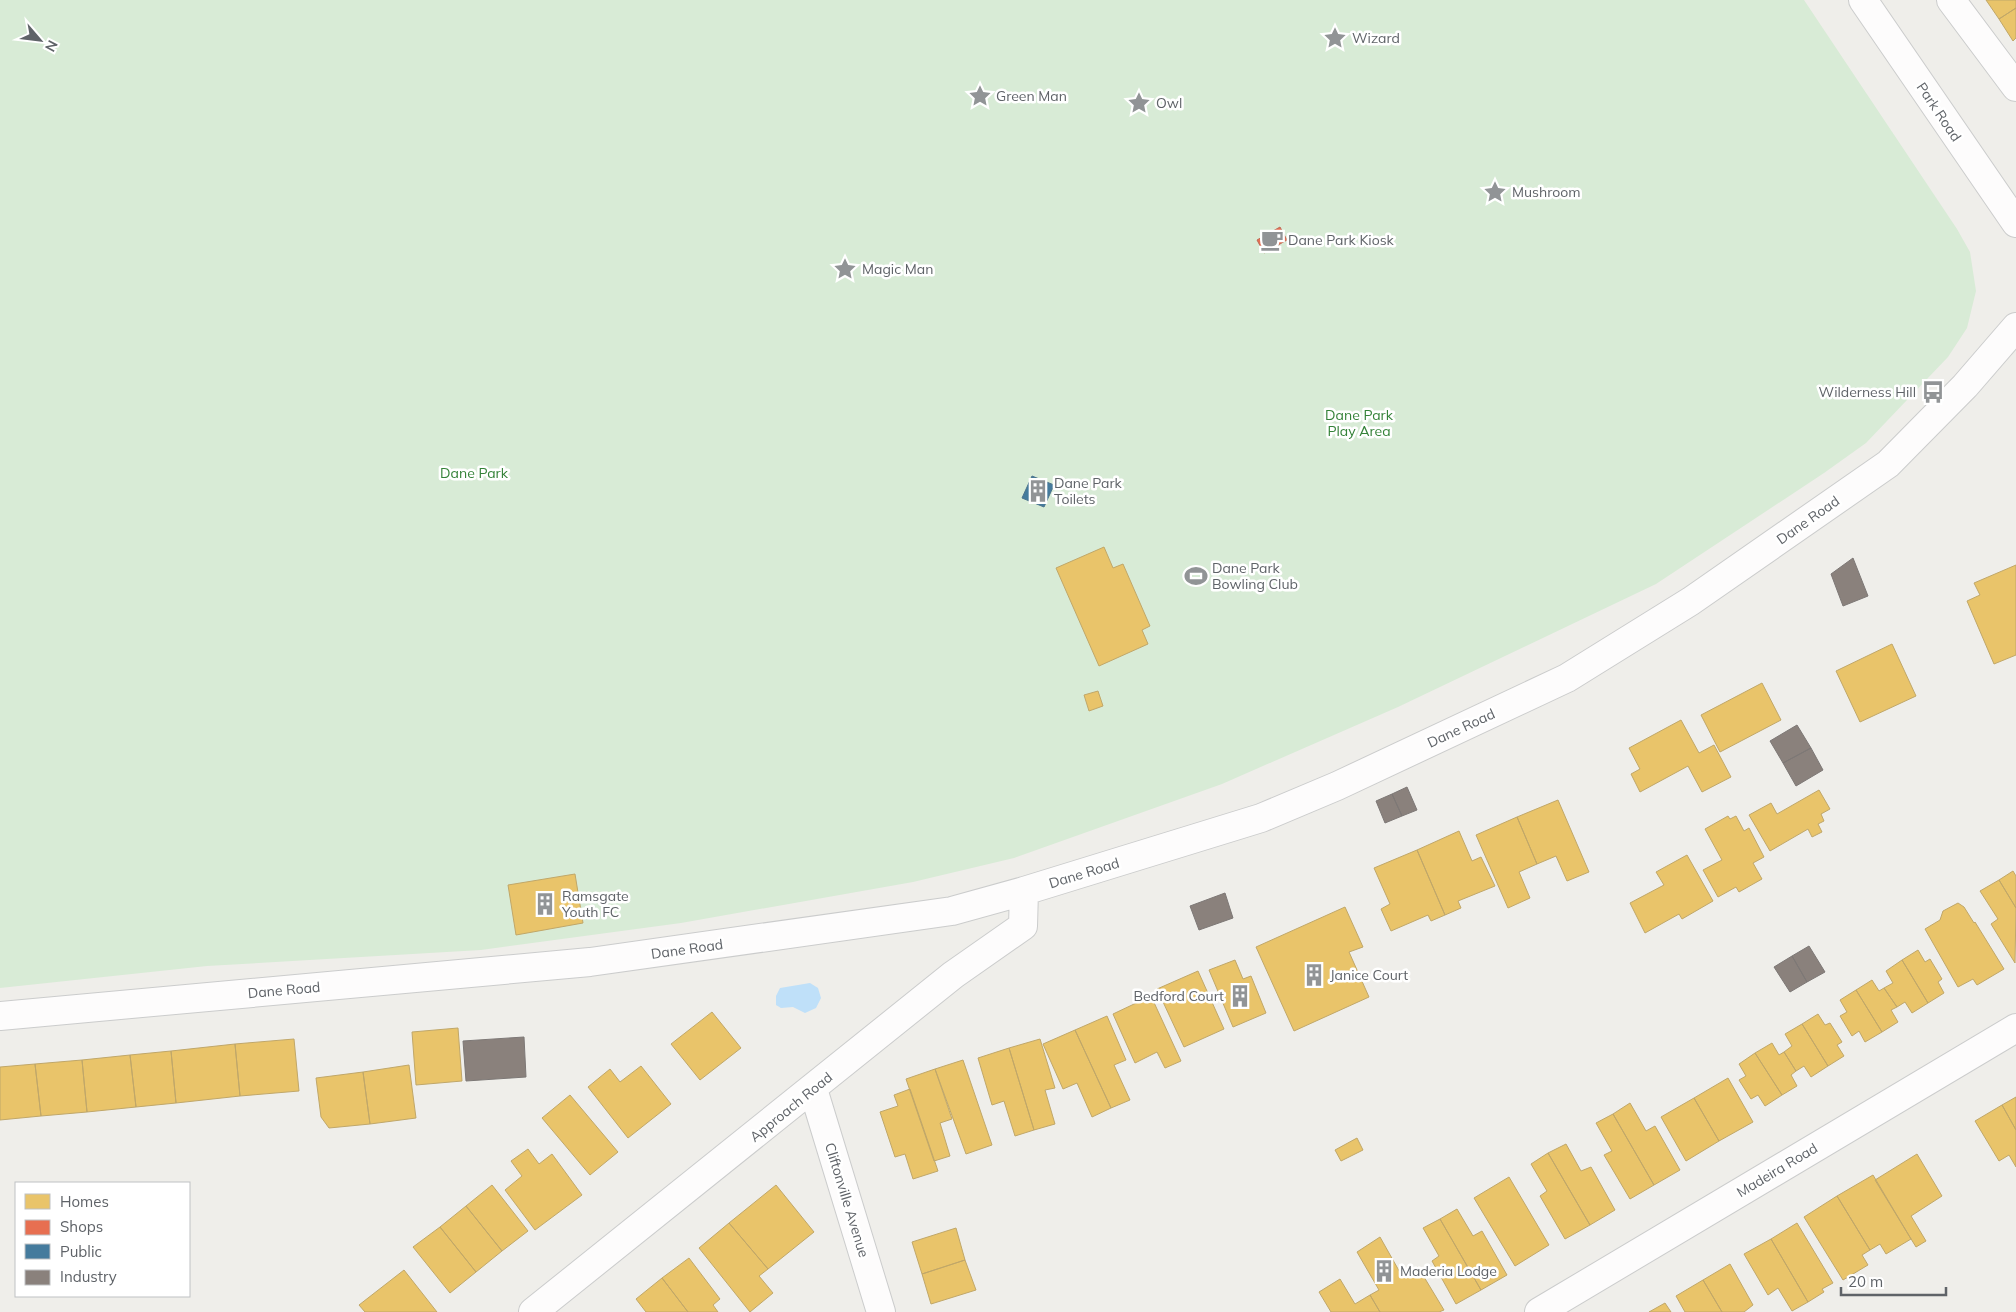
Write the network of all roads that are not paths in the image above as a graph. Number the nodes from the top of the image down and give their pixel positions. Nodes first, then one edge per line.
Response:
1 (1863, 0) edge
2 (1952, 0) edge
3 (2016, 87) edge
4 (2016, 223) edge
5 (2011, 343) edge
6 (1024, 891) junction
7 (0, 1016) edge
8 (2016, 1028) edge
9 (813, 1089) junction
10 (533, 1312) edge
11 (882, 1312) edge
12 (1539, 1312) edge

1 - 4 street, Park Road
2 - 3 street
5 - 6 street, Dane Road
6 - 7 street, Dane Road
6 - 9 street, Approach Road
8 - 12 street, Madeira Road
9 - 10 street, Approach Road
9 - 11 street, Cliftonville Avenue

